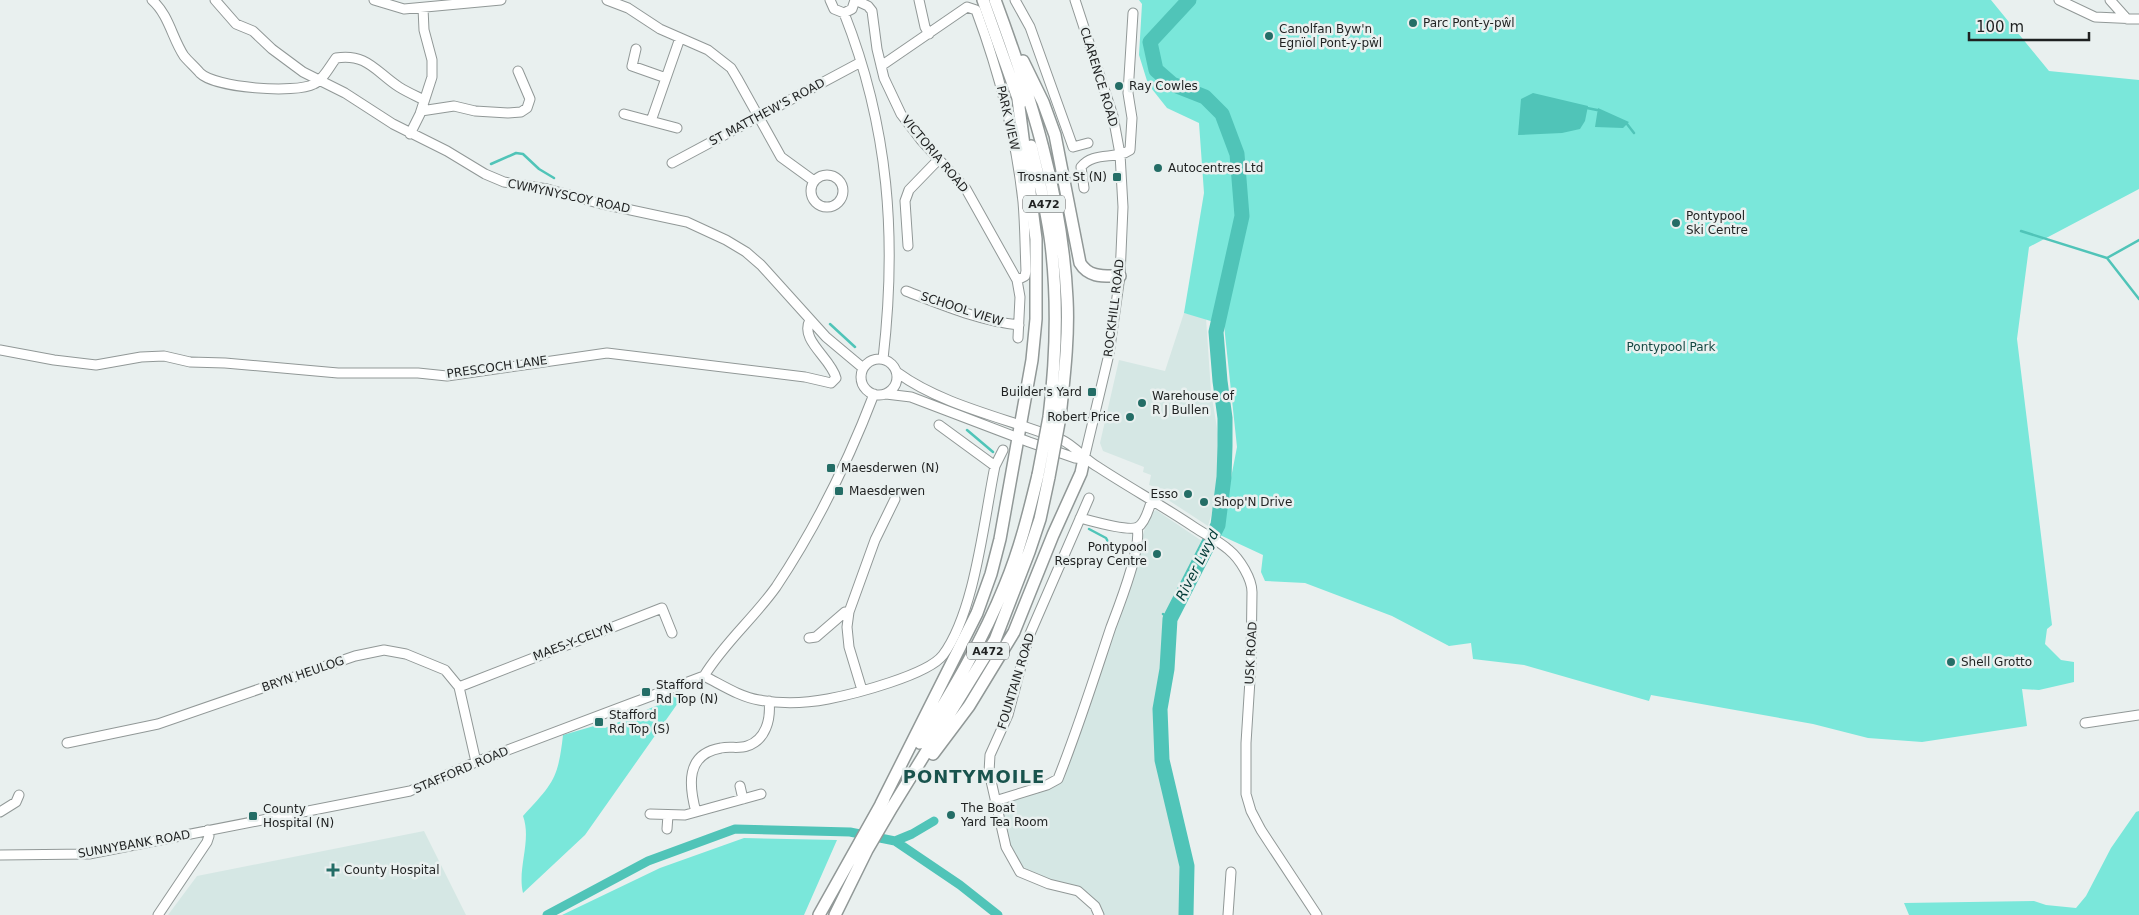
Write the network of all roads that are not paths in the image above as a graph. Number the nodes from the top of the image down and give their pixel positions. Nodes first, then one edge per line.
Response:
1 (152, 0) edge
2 (215, 0) edge
3 (374, 0) edge
4 (495, 0) edge
5 (607, 0) edge
6 (830, 0) edge
7 (855, 0) edge
8 (919, 0) edge
9 (983, 0) edge
10 (995, 0) edge
11 (1015, 0) edge
12 (1075, 0) edge
13 (2059, 0) edge
14 (2110, 0) edge
15 (423, 8) junction
16 (844, 13) junction
17 (1133, 13) dead end
18 (2127, 19) junction
19 (2139, 19) edge
20 (930, 34) junction
21 (680, 38) junction
22 (1013, 48) junction
23 (636, 49) dead end
24 (861, 62) junction
25 (881, 66) junction
26 (518, 71) dead end
27 (666, 78) junction
28 (319, 81) junction
29 (1018, 99) junction
30 (424, 100) junction
31 (421, 111) junction
32 (624, 114) dead end
33 (758, 117) junction
34 (651, 121) junction
35 (677, 128) dead end
36 (410, 134) junction
37 (1088, 143) dead end
38 (1120, 154) junction
39 (939, 159) junction
40 (672, 163) dead end
41 (814, 181) dead end
42 (1084, 188) dead end
43 (908, 246) dead end
44 (1120, 276) junction
45 (1017, 280) junction
46 (906, 291) dead end
47 (810, 320) junction
48 (1019, 325) junction
49 (1018, 338) dead end
50 (0, 350) edge
51 (883, 359) junction
52 (863, 368) junction
53 (898, 373) junction
54 (874, 394) junction
55 (886, 394) junction
56 (1054, 417) junction
57 (939, 425) dead end
58 (1019, 426) junction
59 (1017, 438) junction
60 (1003, 450) dead end
61 (1084, 459) junction
62 (995, 466) junction
63 (1044, 476) junction
64 (1089, 498) dead end
65 (896, 499) dead end
66 (1152, 499) junction
67 (1080, 518) junction
68 (1137, 528) junction
69 (849, 612) junction
70 (672, 633) dead end
71 (810, 638) dead end
72 (704, 676) junction
73 (459, 687) junction
74 (862, 690) junction
75 (769, 701) junction
76 (2139, 715) edge
77 (2086, 723) dead end
78 (66, 743) dead end
79 (476, 762) junction
80 (914, 773) junction
81 (740, 786) dead end
82 (761, 794) dead end
83 (19, 795) dead end
84 (743, 799) junction
85 (995, 802) junction
86 (886, 806) junction
87 (0, 812) edge
88 (696, 812) junction
89 (650, 814) dead end
90 (668, 816) junction
91 (208, 830) junction
92 (667, 830) dead end
93 (862, 847) junction
94 (0, 855) edge
95 (1231, 872) dead end
96 (158, 915) edge
97 (819, 915) edge
98 (835, 915) edge
99 (1099, 915) edge
100 (1228, 915) edge
101 (1317, 915) edge

1 - 28 street
2 - 28 street, CWMYNYSCOY ROAD
3 - 15 street
4 - 15 street
5 - 21 street
6 - 16 street
7 - 16 street
7 - 25 street, VICTORIA ROAD
8 - 20 street
9 - 29 main road, A472
10 - 22 main road, A472
11 - 37 street
12 - 38 street, CLARENCE ROAD
13 - 18 street
14 - 18 street
15 - 30 street
16 - 24 street
17 - 38 street
18 - 19 street
20 - 25 street, PARK VIEW
20 - 45 street, PARK VIEW
21 - 27 street
21 - 33 street
22 - 44 main road
22 - 56 main road, A472
23 - 27 street
24 - 33 street, ST MATTHEW'S ROAD
24 - 51 street
25 - 39 street, VICTORIA ROAD
26 - 31 street
27 - 34 street
28 - 30 street
28 - 36 street, CWMYNYSCOY ROAD
29 - 56 main road, A472
29 - 58 main road
30 - 31 street
31 - 36 street
32 - 34 street
33 - 40 street, ST MATTHEW'S ROAD
33 - 41 street
34 - 35 street
36 - 47 street, CWMYNYSCOY ROAD
38 - 42 street
38 - 44 street, ROCKHILL ROAD
39 - 43 street
39 - 45 street, VICTORIA ROAD
44 - 61 street, ROCKHILL ROAD
45 - 48 street, PARK VIEW
46 - 48 street, SCHOOL VIEW
47 - 50 street, PRESCOCH LANE
47 - 52 street, CWMYNYSCOY ROAD
48 - 49 street, PARK VIEW
51 - 52 street
51 - 53 street
52 - 54 street
53 - 55 street
53 - 58 street
54 - 55 street
54 - 72 street
55 - 59 street
56 - 63 main road, A472, bridge
57 - 62 street
58 - 59 main road
58 - 61 street
59 - 61 street
59 - 86 main road
60 - 62 street
61 - 66 street, USK ROAD
61 - 80 main road
62 - 74 street
63 - 80 main road, A472
63 - 86 main road, A472
64 - 67 street, FOUNTAIN ROAD
65 - 69 street
66 - 68 street
66 - 101 street, USK ROAD
67 - 68 street
67 - 85 street, FOUNTAIN ROAD
68 - 85 street
69 - 71 street
69 - 74 street
70 - 73 street, MAES-Y-CELYN
72 - 75 street
72 - 79 street, STAFFORD ROAD
73 - 78 street, BRYN HEULOG
73 - 79 street, BRYN HEULOG
74 - 75 street
75 - 88 street
76 - 77 street
79 - 91 street, STAFFORD ROAD
80 - 86 main road, A472
81 - 84 street
82 - 84 street
83 - 87 street
84 - 88 street
85 - 99 street, FOUNTAIN ROAD
86 - 93 main road, A472
88 - 90 street
89 - 90 street
90 - 92 street
91 - 94 street, SUNNYBANK ROAD
91 - 96 street
93 - 97 main road, A472
93 - 98 main road, A472
95 - 100 street

